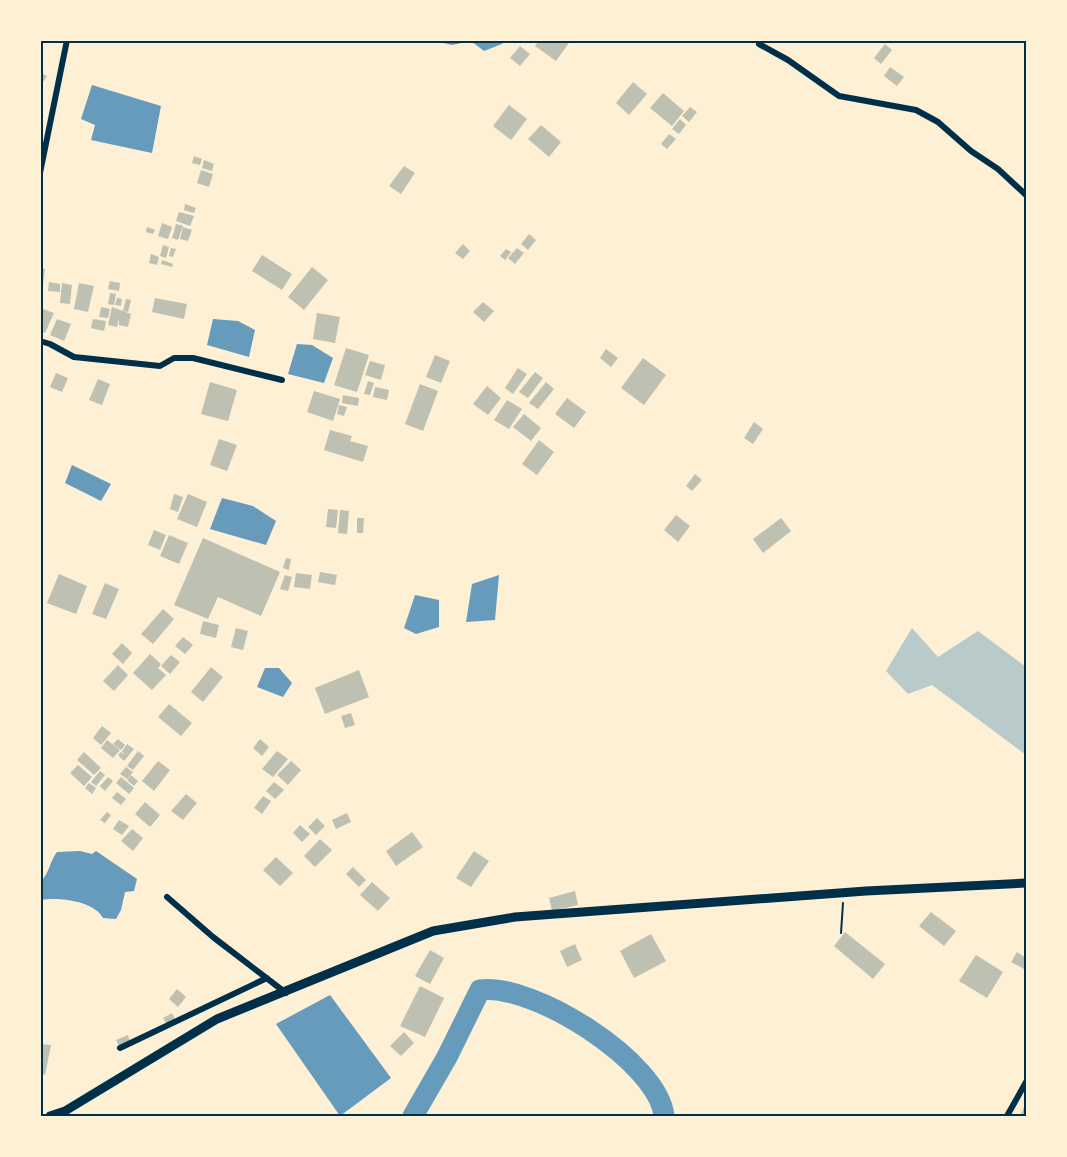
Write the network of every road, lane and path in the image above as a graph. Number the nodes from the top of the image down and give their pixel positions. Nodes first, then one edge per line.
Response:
1 (67, 40) edge
2 (759, 44) dead end
3 (40, 173) edge
4 (1026, 195) edge
5 (40, 342) edge
6 (282, 380) dead end
7 (1026, 884) edge
8 (843, 893) junction
9 (167, 897) dead end
10 (841, 933) dead end
11 (267, 978) junction
12 (286, 993) junction
13 (120, 1048) dead end
14 (1026, 1082) edge
15 (50, 1116) edge
16 (1008, 1116) edge

1 - 3 street
2 - 4 street
5 - 6 street
7 - 8 highway
8 - 10 path
8 - 12 highway
9 - 11 street
11 - 12 street
11 - 13 street
12 - 15 highway
14 - 16 street

